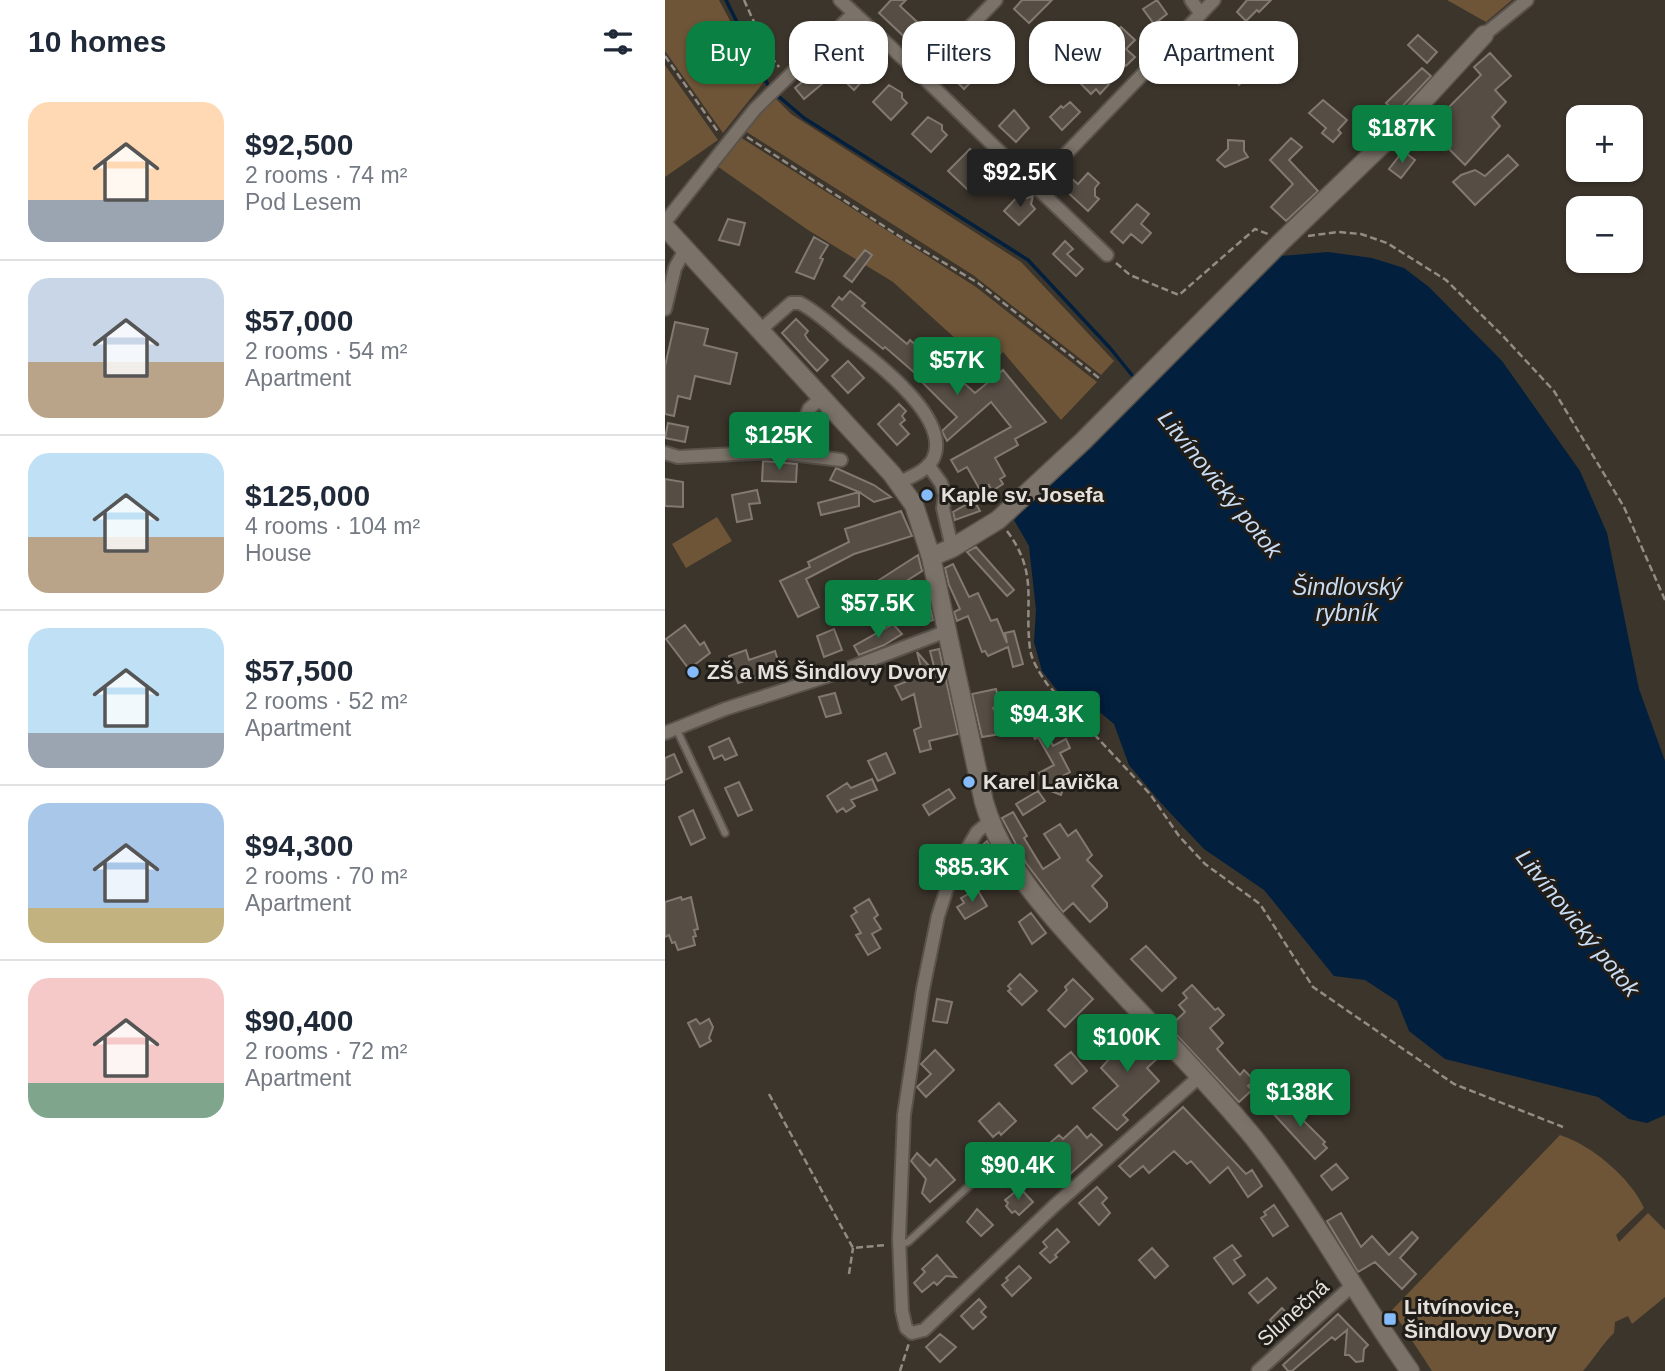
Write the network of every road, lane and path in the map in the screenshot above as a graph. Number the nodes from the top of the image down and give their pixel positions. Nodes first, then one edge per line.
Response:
1 (744, 0) edge
2 (840, 0) edge
3 (996, 0) edge
4 (1191, 0) edge
5 (1214, 0) edge
6 (1527, 0) edge
7 (854, 13) junction
8 (1201, 14) junction
9 (846, 21) edge
10 (976, 21) edge
11 (1484, 35) joint
12 (665, 56) edge
13 (902, 57) edge
14 (789, 76) joint
15 (930, 84) edge
16 (738, 131) junction
17 (727, 145) junction
18 (1035, 186) junction
19 (665, 225) edge
20 (1279, 244) junction
21 (685, 250) junction
22 (1107, 255) joint
23 (665, 309) edge
24 (759, 331) junction
25 (1099, 378) dead end
26 (821, 398) junction
27 (665, 453) edge
28 (792, 454) junction
29 (841, 460) dead end
30 (928, 465) junction
31 (898, 483) junction
32 (998, 520) junction
33 (952, 548) junction
34 (931, 557) junction
35 (1665, 600) edge
36 (947, 631) junction
37 (671, 731) edge
38 (990, 821) junction
39 (725, 833) dead end
40 (1199, 1077) junction
41 (769, 1094) dead end
42 (1563, 1128) dead end
43 (1005, 1153) dead end
44 (899, 1245) junction
45 (853, 1248) junction
46 (849, 1274) dead end
47 (1354, 1284) junction
48 (912, 1333) junction
49 (900, 1371) edge
50 (1258, 1371) edge
51 (1410, 1371) edge

1 - 14 path
2 - 7 street
3 - 10 street
4 - 8 street
5 - 8 street
6 - 11 street
7 - 9 street
7 - 13 street
8 - 18 street
11 - 20 street
12 - 17 path
14 - 16 street
15 - 18 street
16 - 17 street
16 - 25 path
17 - 19 street
18 - 22 street
19 - 21 street
20 - 22 path
20 - 32 street
20 - 35 path
21 - 23 street
21 - 24 street
24 - 26 street
24 - 30 street
26 - 28 street
26 - 31 street
27 - 28 street
28 - 29 street
30 - 31 street
30 - 33 street
31 - 34 street
32 - 33 street
32 - 42 path
33 - 34 street
34 - 36 street
36 - 37 street
36 - 38 street
37 - 39 lane
38 - 40 street
38 - 44 street
40 - 47 street
40 - 48 street
41 - 45 path
43 - 44 lane
44 - 45 path
44 - 48 street
45 - 46 path
47 - 50 street, Slunečná
47 - 51 street
48 - 49 path

